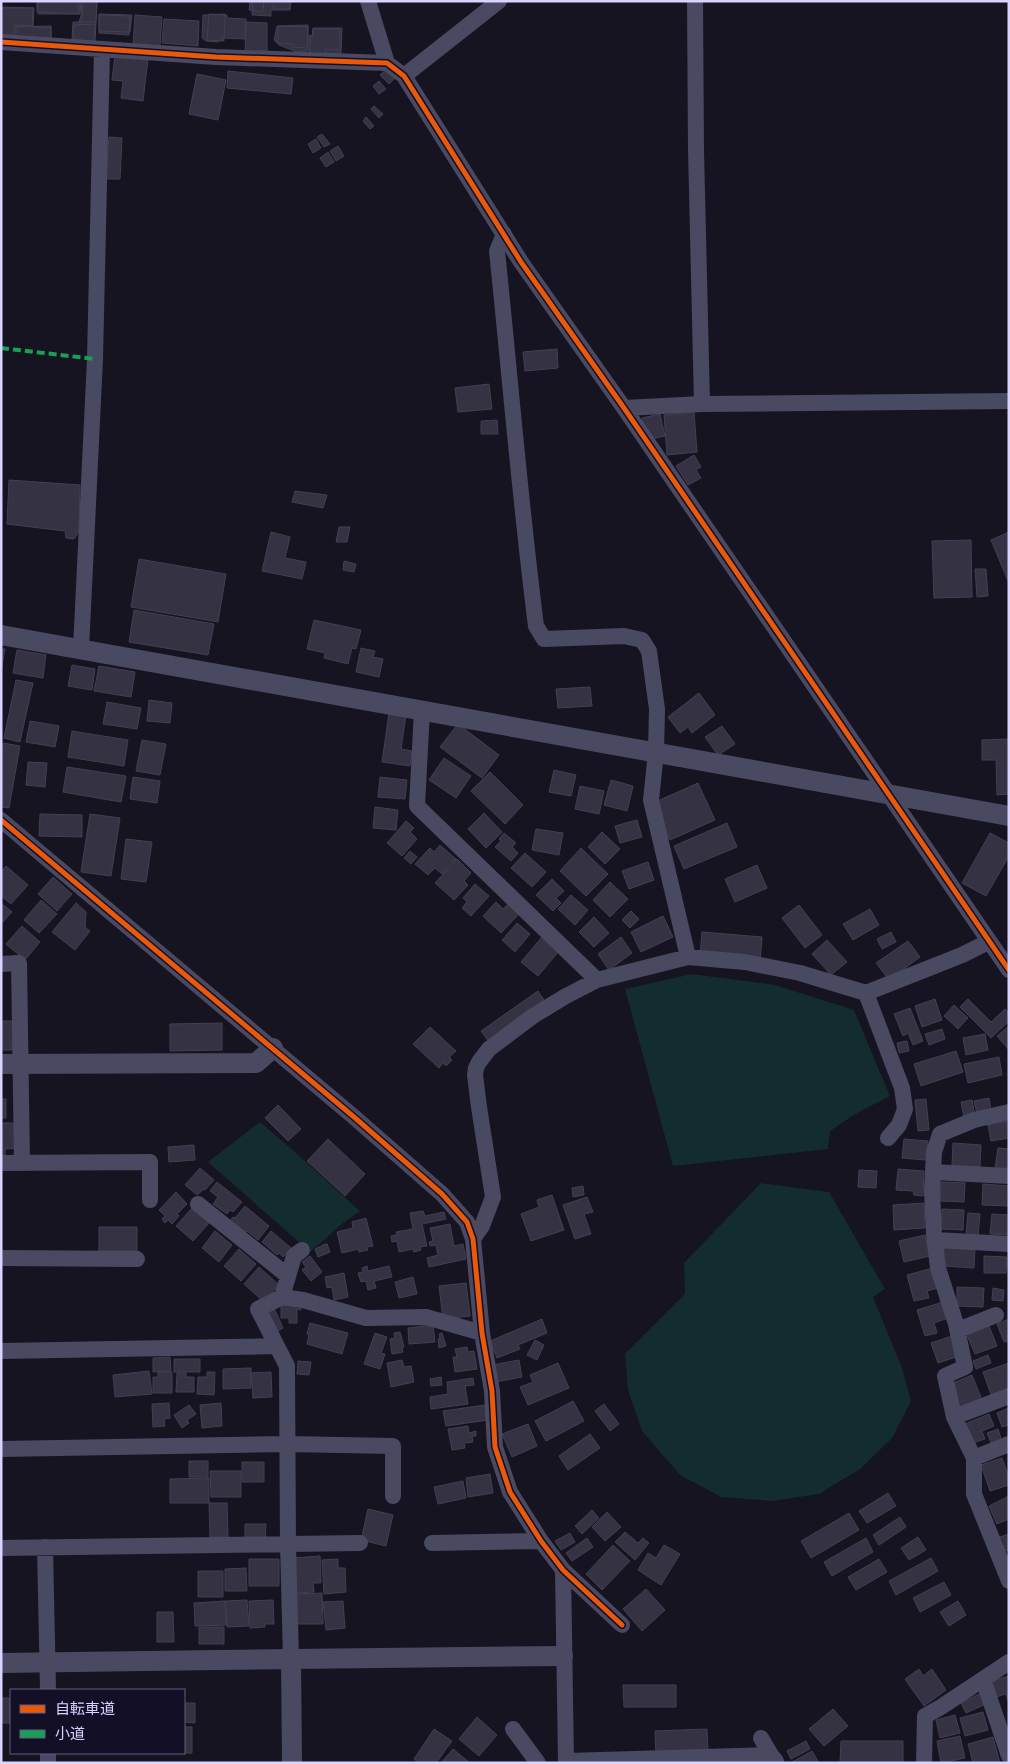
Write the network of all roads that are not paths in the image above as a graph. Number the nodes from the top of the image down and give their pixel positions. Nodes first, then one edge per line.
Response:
1 (368, 1) edge
2 (499, 1) edge
3 (695, 1) edge
4 (1, 42) edge
5 (102, 49) junction
6 (386, 63) junction
7 (404, 76) junction
8 (504, 234) junction
9 (1009, 400) edge
10 (702, 404) junction
11 (624, 408) junction
12 (1, 635) edge
13 (81, 649) junction
14 (422, 710) junction
15 (656, 752) junction
16 (887, 794) junction
17 (1009, 816) edge
18 (1, 820) edge
19 (988, 942) junction
20 (688, 957) junction
21 (1, 964) edge
22 (1009, 970) edge
23 (597, 980) junction
24 (866, 994) junction
25 (273, 1048) junction
26 (11, 1064) edge
27 (1009, 1112) edge
28 (888, 1138) dead end
29 (1, 1163) edge
30 (22, 1163) junction
31 (933, 1172) junction
32 (1009, 1176) edge
33 (150, 1200) dead end
34 (198, 1204) dead end
35 (473, 1239) junction
36 (935, 1240) junction
37 (1009, 1244) edge
38 (302, 1250) dead end
39 (1, 1258) edge
40 (137, 1259) dead end
41 (288, 1276) junction
42 (282, 1297) junction
43 (996, 1315) dead end
44 (958, 1330) junction
45 (482, 1333) junction
46 (276, 1346) junction
47 (1, 1351) edge
48 (1009, 1396) edge
49 (954, 1417) junction
50 (287, 1444) junction
51 (1009, 1444) edge
52 (1, 1449) edge
53 (974, 1458) junction
54 (393, 1496) dead end
55 (541, 1541) junction
56 (360, 1543) dead end
57 (432, 1543) dead end
58 (288, 1544) junction
59 (1, 1548) edge
60 (45, 1548) junction
61 (563, 1570) junction
62 (1009, 1581) edge
63 (622, 1625) dead end
64 (564, 1656) junction
65 (291, 1659) junction
66 (1009, 1662) edge
67 (1, 1663) edge
68 (48, 1664) junction
69 (983, 1679) junction
70 (48, 1689) edge
71 (513, 1729) dead end
72 (761, 1738) dead end
73 (1009, 1756) edge
74 (775, 1759) edge
75 (292, 1763) edge
76 (538, 1763) edge
77 (924, 1763) edge

1 - 6 street
2 - 7 street
3 - 10 street
4 - 5 street
5 - 6 street
5 - 13 street
6 - 7 street
7 - 8 street
8 - 11 street
8 - 15 street
9 - 10 street
10 - 11 street
11 - 16 street
12 - 13 street
13 - 14 street
14 - 15 street
14 - 23 street
15 - 16 street
15 - 20 street
16 - 17 street
16 - 19 street
18 - 25 street
19 - 22 street
19 - 24 street
20 - 23 street
20 - 24 street
21 - 26 street
23 - 35 street
24 - 28 street
25 - 26 street
25 - 35 street
26 - 30 street
27 - 31 street
29 - 30 street
30 - 33 street
31 - 32 street
31 - 36 street
34 - 41 street
35 - 45 street
36 - 37 street
36 - 44 street
38 - 41 street
39 - 40 street
41 - 42 street
42 - 45 street
42 - 46 street
43 - 44 street
44 - 49 street
45 - 55 street
46 - 47 street
46 - 50 street
48 - 49 street
49 - 53 street
50 - 52 street
50 - 54 street
50 - 58 street
51 - 53 street
53 - 62 street
55 - 57 street
55 - 61 street
56 - 58 street
58 - 60 street
58 - 65 street
59 - 60 street
60 - 68 street
61 - 63 street
61 - 64 street
64 - 65 street
64 - 74 street
65 - 68 street
65 - 75 street
66 - 69 street
67 - 68 street
68 - 70 street
69 - 73 street
69 - 77 street
71 - 76 street
72 - 74 street

